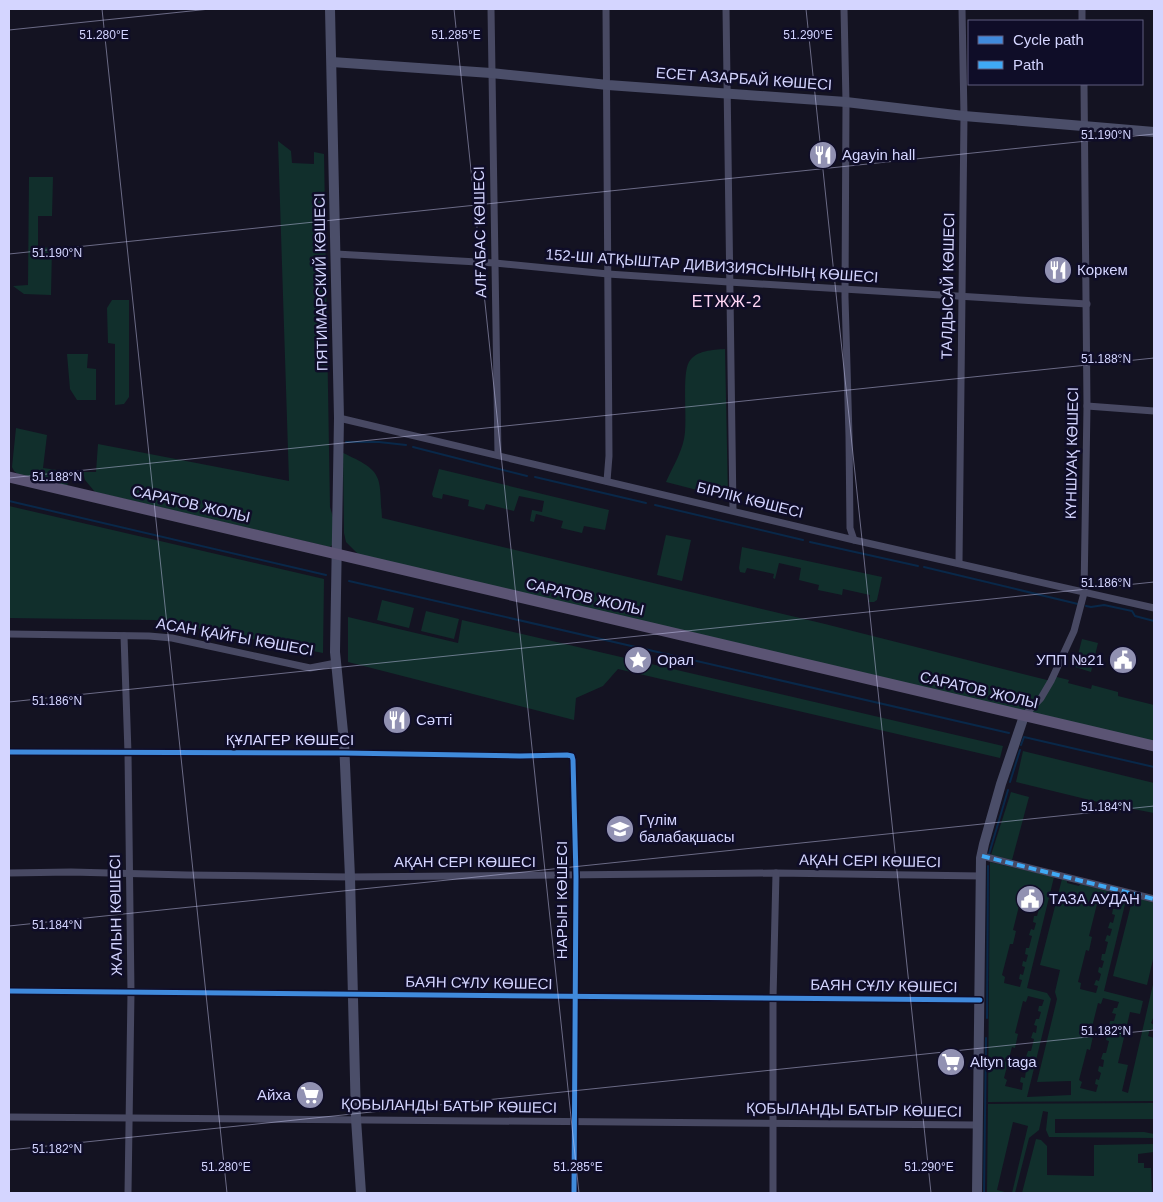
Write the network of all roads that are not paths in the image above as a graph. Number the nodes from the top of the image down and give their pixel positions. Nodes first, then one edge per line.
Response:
1 (330, 9) edge
2 (490, 9) edge
3 (606, 9) edge
4 (726, 9) edge
5 (844, 9) edge
6 (962, 9) edge
7 (332, 62) junction
8 (491, 73) junction
9 (608, 85) junction
10 (1084, 85) edge
11 (728, 92) junction
12 (846, 102) junction
13 (964, 116) junction
14 (1086, 126) junction
15 (1154, 132) edge
16 (336, 254) junction
17 (495, 263) junction
18 (608, 274) junction
19 (729, 282) junction
20 (845, 290) junction
21 (962, 297) junction
22 (1087, 304) junction
23 (1087, 406) junction
24 (1154, 411) edge
25 (339, 418) junction
26 (498, 455) junction
27 (9, 477) edge
28 (607, 481) junction
29 (9, 484) edge
30 (733, 510) junction
31 (854, 540) junction
32 (338, 558) junction
33 (959, 563) junction
34 (1084, 593) junction
35 (1154, 608) edge
36 (9, 634) edge
37 (124, 636) junction
38 (336, 663) junction
39 (1023, 718) junction
40 (1154, 746) edge
41 (9, 752) edge
42 (128, 753) junction
43 (344, 753) junction
44 (1154, 753) edge
45 (572, 756) joint
46 (982, 856) junction
47 (776, 872) junction
48 (9, 873) edge
49 (130, 874) junction
50 (350, 876) junction
51 (576, 876) junction
52 (981, 876) junction
53 (1154, 899) edge
54 (9, 991) edge
55 (131, 992) junction
56 (353, 994) junction
57 (574, 996) junction
58 (773, 998) junction
59 (980, 1000) junction
60 (9, 1117) edge
61 (128, 1118) junction
62 (356, 1119) junction
63 (573, 1121) junction
64 (772, 1123) junction
65 (978, 1125) junction
66 (128, 1193) edge
67 (361, 1193) edge
68 (574, 1193) edge
69 (773, 1193) edge
70 (977, 1193) edge

1 - 7 main road, ПЯТИМАРСКИЙ КӨШЕСІ
2 - 8 street, АЛҒАБАС КӨШЕСІ
3 - 9 street
4 - 11 street
5 - 12 street
6 - 13 street, ТАЛДЫСАЙ КӨШЕСІ
7 - 8 main road, ЕСЕТ АЗАРБАЙ КӨШЕСІ
7 - 16 main road, ПЯТИМАРСКИЙ КӨШЕСІ
8 - 9 main road, ЕСЕТ АЗАРБАЙ КӨШЕСІ
8 - 17 street, АЛҒАБАС КӨШЕСІ
9 - 11 main road, ЕСЕТ АЗАРБАЙ КӨШЕСІ
9 - 18 street
10 - 14 street, КҮНШУАҚ КӨШЕСІ
11 - 12 main road, ЕСЕТ АЗАРБАЙ КӨШЕСІ
11 - 19 street
12 - 13 main road, ЕСЕТ АЗАРБАЙ КӨШЕСІ
12 - 20 street
13 - 14 main road, ЕСЕТ АЗАРБАЙ КӨШЕСІ
13 - 21 street, ТАЛДЫСАЙ КӨШЕСІ
14 - 15 main road, ЕСЕТ АЗАРБАЙ КӨШЕСІ
14 - 22 street, КҮНШУАҚ КӨШЕСІ
16 - 17 street, 152-ШІ АТҚЫШТАР ДИВИЗИЯСЫНЫҢ КӨШЕСІ
16 - 25 main road, ПЯТИМАРСКИЙ КӨШЕСІ
17 - 18 street, 152-ШІ АТҚЫШТАР ДИВИЗИЯСЫНЫҢ КӨШЕСІ
17 - 26 street, АЛҒАБАС КӨШЕСІ
18 - 19 street, 152-ШІ АТҚЫШТАР ДИВИЗИЯСЫНЫҢ КӨШЕСІ
18 - 28 street
19 - 20 street, 152-ШІ АТҚЫШТАР ДИВИЗИЯСЫНЫҢ КӨШЕСІ
19 - 30 street
20 - 21 street, 152-ШІ АТҚЫШТАР ДИВИЗИЯСЫНЫҢ КӨШЕСІ
20 - 31 street
21 - 22 street, 152-ШІ АТҚЫШТАР ДИВИЗИЯСЫНЫҢ КӨШЕСІ
21 - 33 street, ТАЛДЫСАЙ КӨШЕСІ
22 - 23 street, КҮНШУАҚ КӨШЕСІ
23 - 24 street
23 - 34 street, КҮНШУАҚ КӨШЕСІ
25 - 26 street, БІРЛІК КӨШЕСІ
25 - 32 main road, ПЯТИМАРСКИЙ КӨШЕСІ
26 - 28 street, БІРЛІК КӨШЕСІ
27 - 32 main road, САРАТОВ ЖОЛЫ
28 - 30 street, БІРЛІК КӨШЕСІ
29 - 32 main road, САРАТОВ ЖОЛЫ
30 - 31 street, БІРЛІК КӨШЕСІ
31 - 33 street, БІРЛІК КӨШЕСІ
32 - 38 main road, ПЯТИМАРСКИЙ КӨШЕСІ
32 - 39 main road, САРАТОВ ЖОЛЫ
33 - 34 street, БІРЛІК КӨШЕСІ
34 - 35 street, БІРЛІК КӨШЕСІ
34 - 39 street, КҮНШУАҚ КӨШЕСІ
36 - 37 street, АСАН ҚАЙҒЫ КӨШЕСІ
37 - 38 street, АСАН ҚАЙҒЫ КӨШЕСІ
37 - 42 street, ЖАЛЫН КӨШЕСІ
38 - 43 main road, ПЯТИМАРСКИЙ КӨШЕСІ
39 - 40 main road, САРАТОВ ЖОЛЫ
39 - 44 main road, САРАТОВ ЖОЛЫ
39 - 46 main road
41 - 42 street, ҚҰЛАГЕР КӨШЕСІ
42 - 43 street, ҚҰЛАГЕР КӨШЕСІ
42 - 49 street, ЖАЛЫН КӨШЕСІ
43 - 45 street, ҚҰЛАГЕР КӨШЕСІ
43 - 50 main road, ПЯТИМАРСКИЙ КӨШЕСІ
45 - 51 street, НАРЫН КӨШЕСІ
46 - 52 main road
46 - 53 street
47 - 51 street, АҚАН СЕРІ КӨШЕСІ
47 - 52 street, АҚАН СЕРІ КӨШЕСІ
47 - 58 street
48 - 49 street, АҚАН СЕРІ КӨШЕСІ
49 - 50 street, АҚАН СЕРІ КӨШЕСІ
49 - 55 street, ЖАЛЫН КӨШЕСІ
50 - 51 street, АҚАН СЕРІ КӨШЕСІ
50 - 56 main road, ПЯТИМАРСКИЙ КӨШЕСІ
51 - 57 street, НАРЫН КӨШЕСІ
52 - 59 main road
54 - 55 street, БАЯН СҰЛУ КӨШЕСІ
55 - 56 street, БАЯН СҰЛУ КӨШЕСІ
55 - 61 street, ЖАЛЫН КӨШЕСІ
56 - 57 street, БАЯН СҰЛУ КӨШЕСІ
56 - 62 main road, ПЯТИМАРСКИЙ КӨШЕСІ
57 - 58 street, БАЯН СҰЛУ КӨШЕСІ
57 - 63 street, НАРЫН КӨШЕСІ
58 - 59 street, БАЯН СҰЛУ КӨШЕСІ
58 - 64 street
59 - 65 main road
60 - 61 street, ҚОБЫЛАНДЫ БАТЫР КӨШЕСІ
61 - 62 street, ҚОБЫЛАНДЫ БАТЫР КӨШЕСІ
61 - 66 street, ЖАЛЫН КӨШЕСІ
62 - 63 street, ҚОБЫЛАНДЫ БАТЫР КӨШЕСІ
62 - 67 main road, ПЯТИМАРСКИЙ КӨШЕСІ
63 - 64 street, ҚОБЫЛАНДЫ БАТЫР КӨШЕСІ
63 - 68 street, НАРЫН КӨШЕСІ
64 - 65 street, ҚОБЫЛАНДЫ БАТЫР КӨШЕСІ
64 - 69 street
65 - 70 main road

